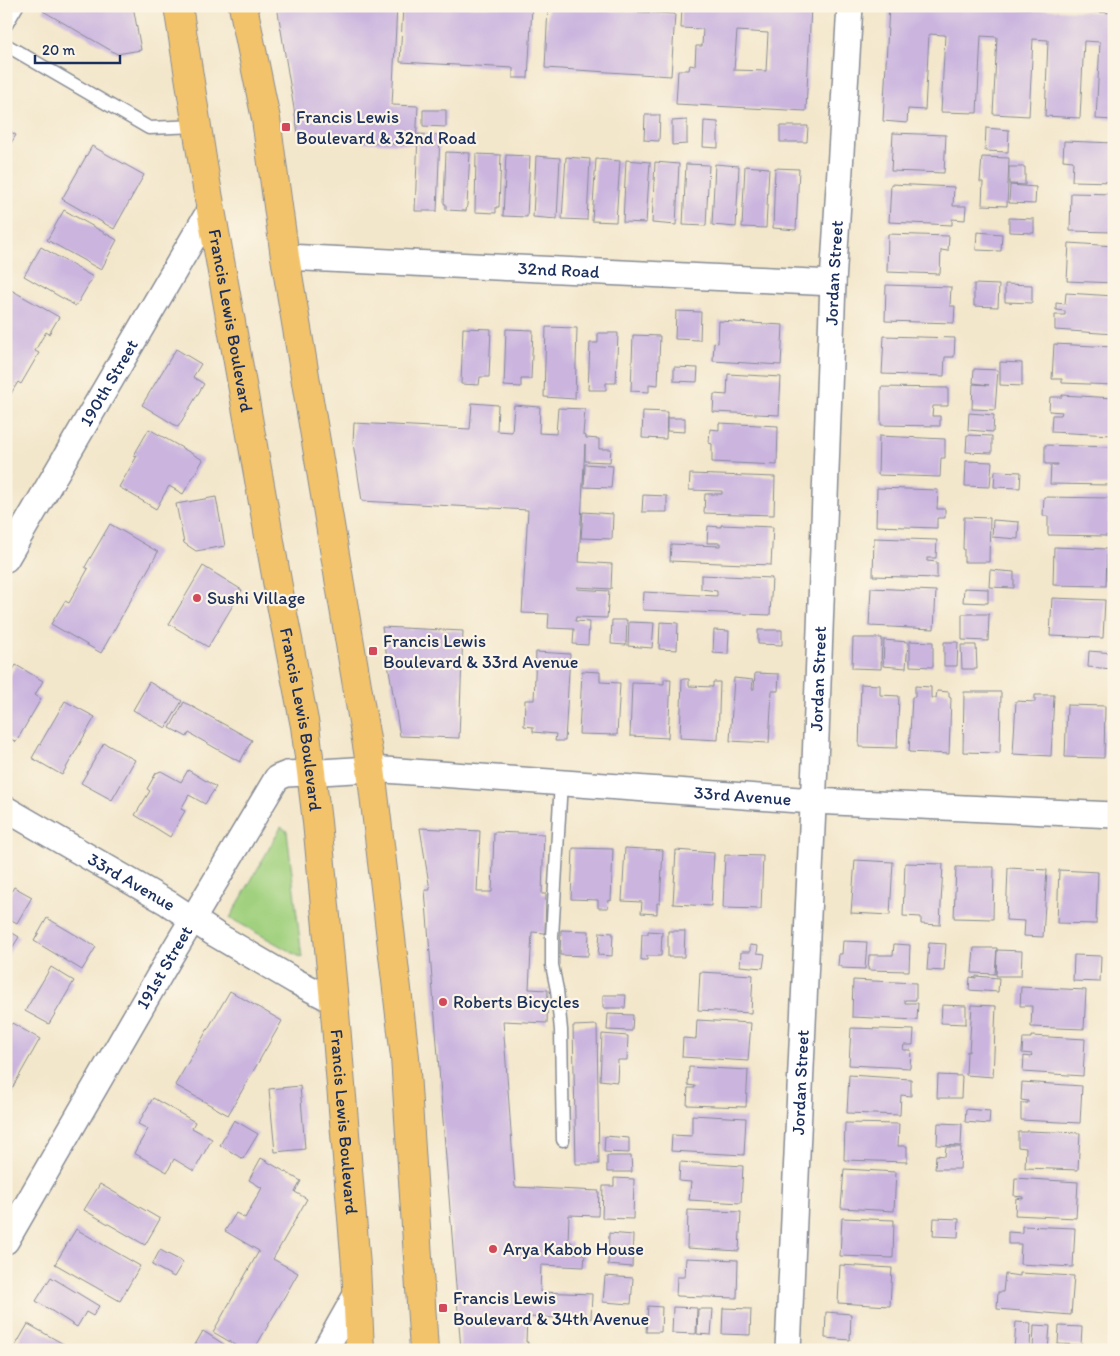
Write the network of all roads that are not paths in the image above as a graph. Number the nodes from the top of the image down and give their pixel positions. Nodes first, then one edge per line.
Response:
1 (17, 6) edge
2 (178, 6) edge
3 (243, 6) edge
4 (850, 6) edge
5 (6, 25) edge
6 (6, 45) edge
7 (197, 126) junction
8 (211, 208) junction
9 (285, 257) junction
10 (833, 283) junction
11 (6, 559) edge
12 (371, 769) junction
13 (311, 772) junction
14 (561, 782) junction
15 (813, 801) junction
16 (6, 809) edge
17 (1114, 815) edge
18 (193, 918) junction
19 (334, 1001) junction
20 (562, 1140) dead end
21 (6, 1241) edge
22 (358, 1293) junction
23 (325, 1350) edge
24 (360, 1350) edge
25 (424, 1350) edge
26 (788, 1350) edge

1 - 5 lane
2 - 7 main road, Francis Lewis Boulevard
3 - 9 main road
4 - 10 street, Jordan Street
6 - 7 lane
7 - 8 main road, Francis Lewis Boulevard
8 - 11 street, 190th Street
8 - 13 main road, Francis Lewis Boulevard
9 - 10 street, 32nd Road
9 - 12 main road
10 - 15 street, Jordan Street
12 - 13 street, 191st Street
12 - 14 street, 33rd Avenue
12 - 25 main road
13 - 18 street, 191st Street
13 - 19 main road, Francis Lewis Boulevard
14 - 15 street, 33rd Avenue
14 - 20 lane
15 - 17 street, 33rd Avenue
15 - 26 street, Jordan Street
16 - 18 street, 33rd Avenue
18 - 19 street, 33rd Avenue
18 - 21 street, 191st Street
19 - 22 main road, Francis Lewis Boulevard
22 - 23 street
22 - 24 main road, Francis Lewis Boulevard

